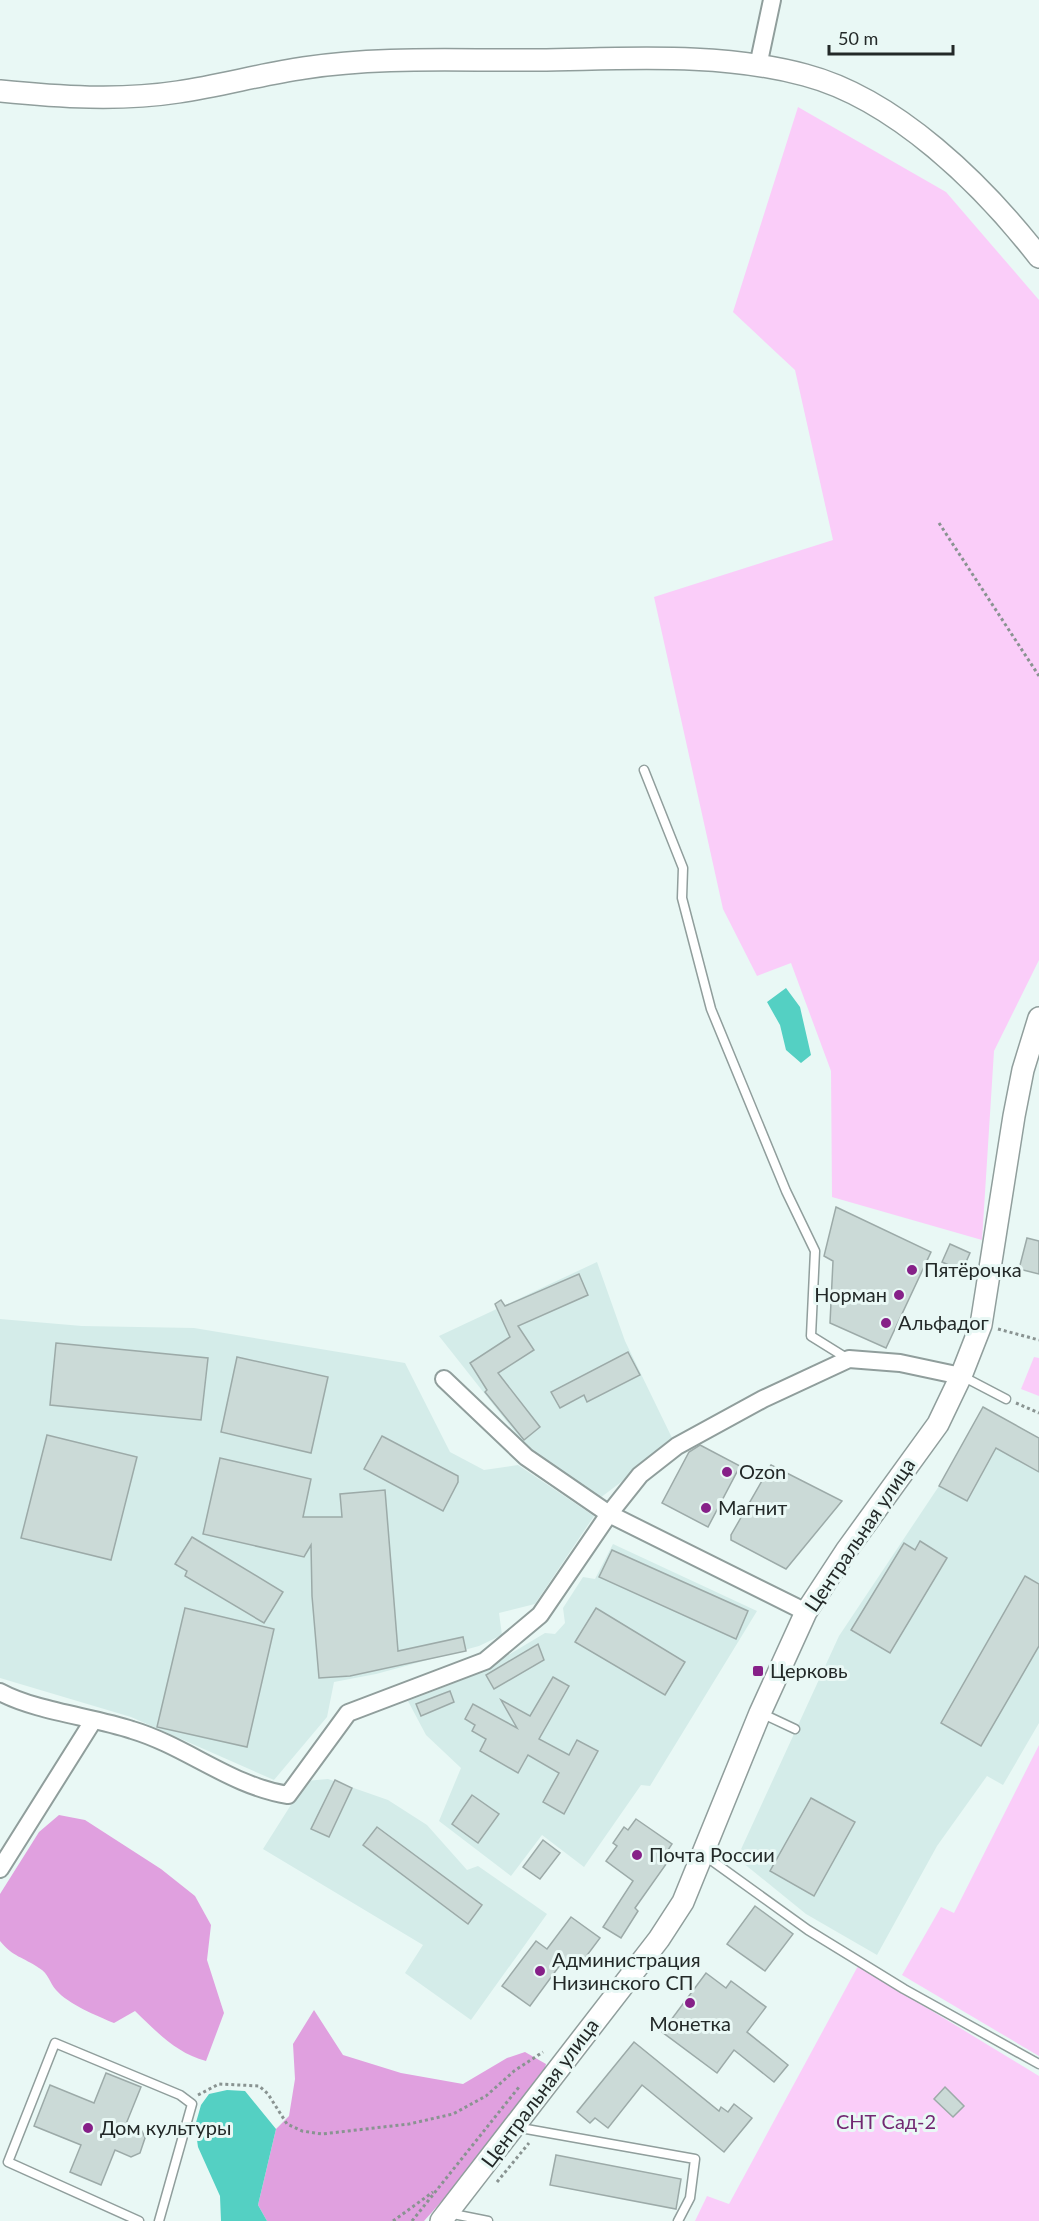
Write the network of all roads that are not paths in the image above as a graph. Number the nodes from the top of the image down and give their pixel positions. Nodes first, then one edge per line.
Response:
1 (772, 0) edge
2 (758, 66) junction
3 (0, 91) edge
4 (1039, 257) edge
5 (644, 770) dead end
6 (1039, 1018) edge
7 (849, 1359) junction
8 (961, 1376) junction
9 (444, 1379) dead end
10 (1008, 1400) road end
11 (607, 1512) junction
12 (806, 1612) junction
13 (0, 1692) edge
14 (760, 1713) junction
15 (93, 1721) junction
16 (795, 1730) dead end
17 (704, 1854) junction
18 (0, 1869) edge
19 (1039, 2064) edge
20 (515, 2127) junction
21 (445, 2217) edge
22 (139, 2221) edge
23 (159, 2221) edge
24 (488, 2221) edge
25 (678, 2221) edge

1 - 2 street
2 - 3 street
2 - 4 street
5 - 7 lane
6 - 8 street, Центральная улица
7 - 8 street
7 - 11 street
8 - 10 lane
8 - 12 street, Центральная улица
9 - 11 street
11 - 12 street
11 - 15 street
12 - 14 street, Центральная улица
13 - 15 street
14 - 16 lane
14 - 17 street, Центральная улица
15 - 18 street
17 - 19 lane
17 - 20 street, Центральная улица
20 - 21 street, Центральная улица
20 - 25 lane
21 - 24 lane
22 - 23 lane

